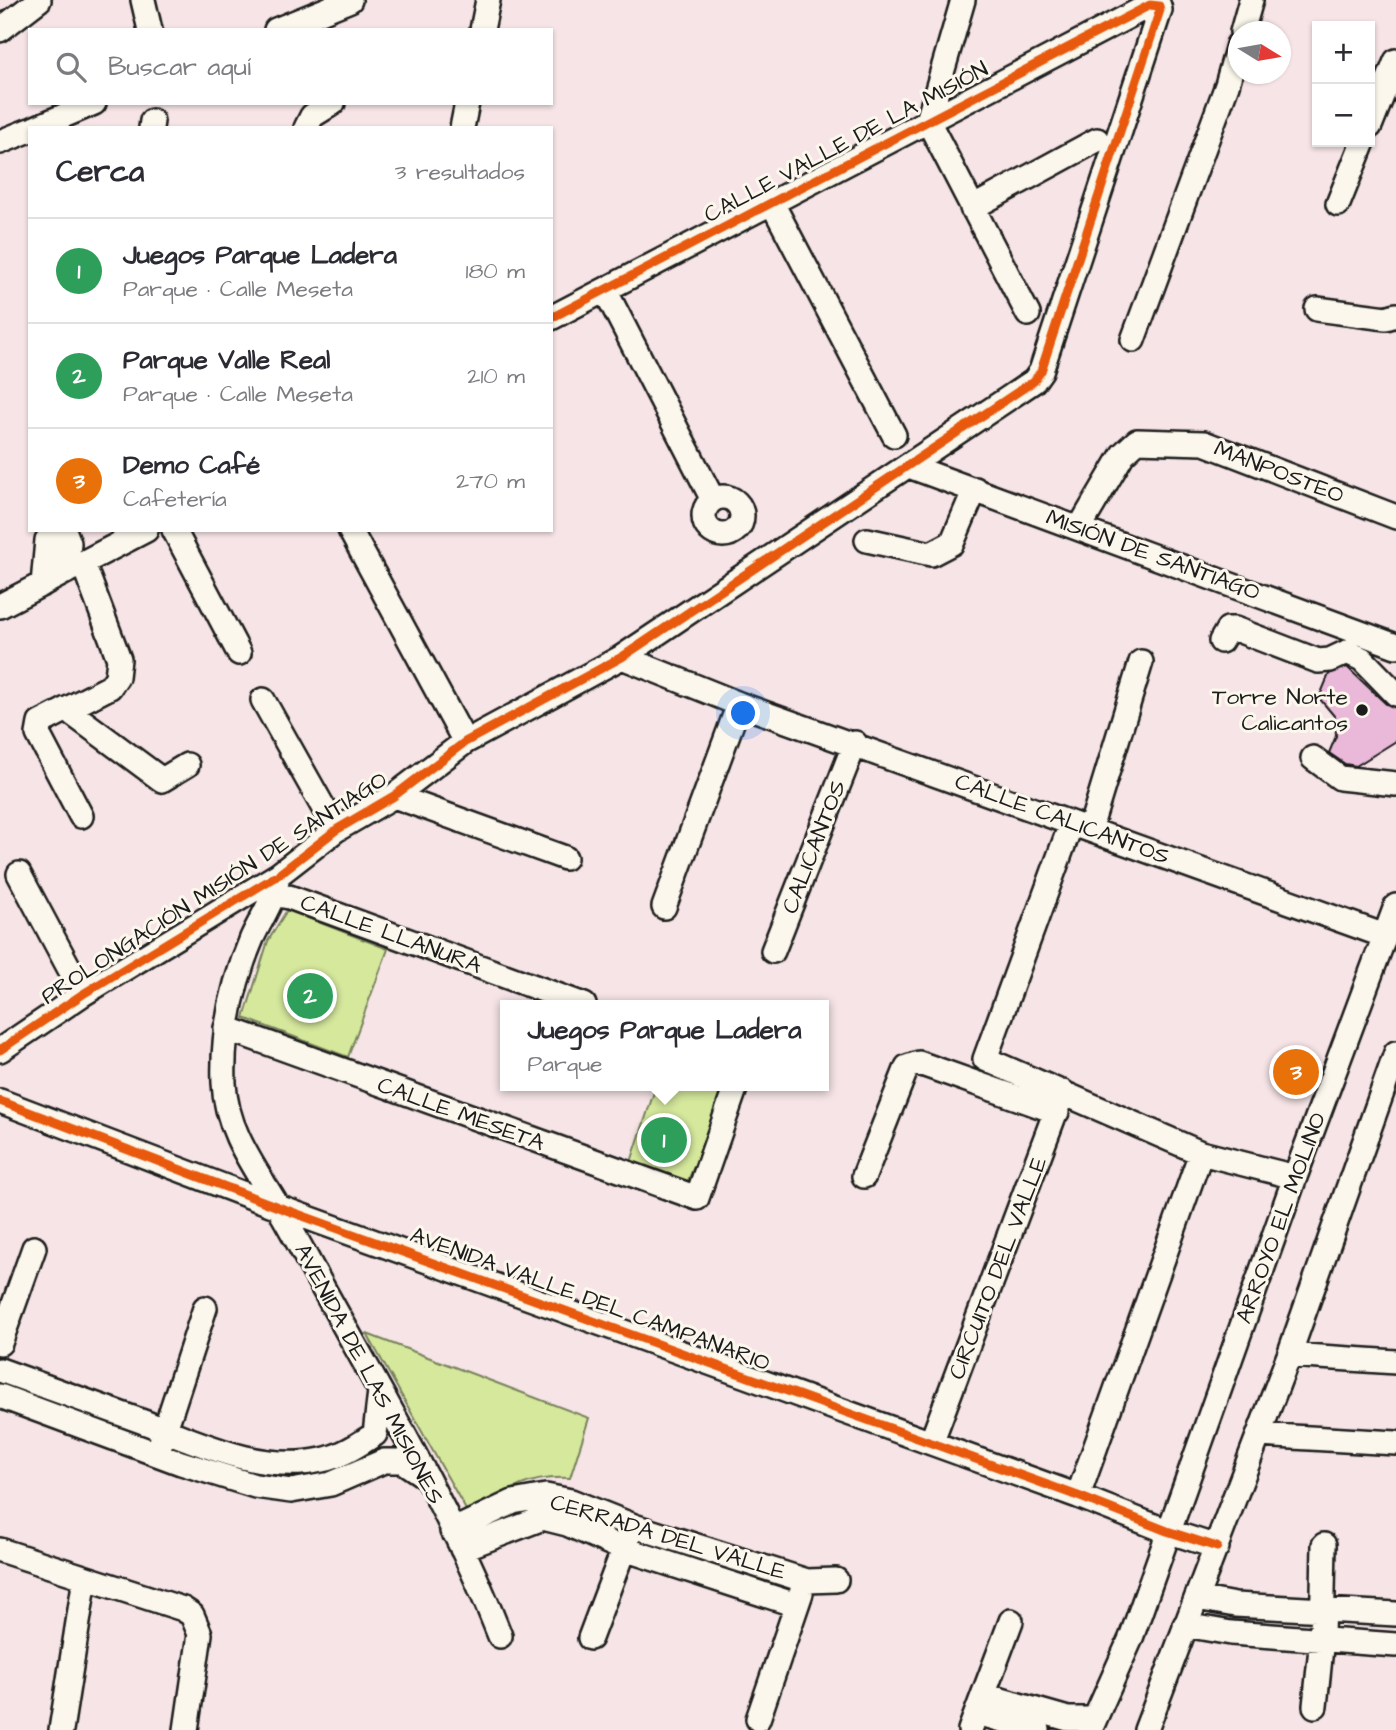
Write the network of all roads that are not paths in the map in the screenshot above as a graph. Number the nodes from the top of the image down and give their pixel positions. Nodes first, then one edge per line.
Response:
1 (39, 0) edge
2 (143, 0) edge
3 (350, 0) edge
4 (488, 0) edge
5 (963, 0) edge
6 (1251, 0) edge
7 (321, 6) edge
8 (1245, 21) edge
9 (150, 28) edge
10 (280, 28) edge
11 (482, 28) edge
12 (0, 30) edge
13 (1396, 61) edge
14 (1228, 81) edge
15 (89, 105) edge
16 (330, 105) edge
17 (467, 105) edge
18 (1375, 113) edge
19 (928, 121) junction
20 (40, 126) edge
21 (307, 126) edge
22 (462, 126) edge
23 (28, 131) edge
24 (1097, 140) dead end
25 (0, 142) edge
26 (1361, 147) edge
27 (772, 203) junction
28 (1338, 204) dead end
29 (972, 208) junction
30 (605, 290) junction
31 (1317, 309) dead end
32 (1028, 314) dead end
33 (553, 317) edge
34 (1393, 318) edge
35 (1133, 340) dead end
36 (1034, 381) joint
37 (894, 435) dead end
38 (909, 466) junction
39 (975, 489) junction
40 (713, 500) dead end
41 (1396, 517) edge
42 (1080, 527) junction
43 (54, 532) edge
44 (65, 532) edge
45 (142, 532) edge
46 (175, 532) edge
47 (351, 532) edge
48 (867, 540) dead end
49 (74, 568) junction
50 (43, 584) junction
51 (0, 606) edge
52 (1221, 641) dead end
53 (1396, 646) edge
54 (239, 653) dead end
55 (622, 657) junction
56 (1140, 662) dead end
57 (1396, 694) edge
58 (263, 700) dead end
59 (739, 704) junction
60 (66, 709) junction
61 (466, 742) junction
62 (855, 743) junction
63 (1312, 758) dead end
64 (187, 765) dead end
65 (1396, 785) edge
66 (394, 796) junction
67 (81, 816) dead end
68 (1080, 826) junction
69 (336, 830) junction
70 (565, 858) dead end
71 (19, 874) dead end
72 (277, 885) junction
73 (664, 906) dead end
74 (1396, 906) edge
75 (1385, 936) junction
76 (773, 951) dead end
77 (83, 994) junction
78 (570, 1000) edge
79 (226, 1028) junction
80 (0, 1049) edge
81 (1396, 1053) edge
82 (734, 1091) edge
83 (0, 1101) edge
84 (1060, 1102) junction
85 (1201, 1153) junction
86 (864, 1176) dead end
87 (1295, 1177) junction
88 (278, 1207) junction
89 (34, 1248) dead end
90 (7, 1300) edge
91 (205, 1308) dead end
92 (0, 1343) edge
93 (1289, 1355) junction
94 (1396, 1362) edge
95 (0, 1370) edge
96 (380, 1391) junction
97 (0, 1396) edge
98 (164, 1430) junction
99 (1259, 1435) junction
100 (931, 1443) junction
101 (1396, 1443) edge
102 (157, 1454) junction
103 (328, 1458) junction
104 (424, 1476) junction
105 (335, 1482) junction
106 (1078, 1496) junction
107 (544, 1507) junction
108 (634, 1526) junction
109 (1167, 1531) junction
110 (457, 1540) junction
111 (1324, 1545) dead end
112 (1217, 1547) junction
113 (621, 1548) junction
114 (0, 1550) edge
115 (85, 1578) junction
116 (836, 1580) dead end
117 (807, 1581) junction
118 (1197, 1598) junction
119 (796, 1605) junction
120 (1235, 1605) junction
121 (1324, 1608) junction
122 (1396, 1614) edge
123 (1011, 1621) dead end
124 (1185, 1625) junction
125 (1231, 1633) junction
126 (500, 1636) dead end
127 (590, 1638) dead end
128 (1322, 1639) junction
129 (1396, 1645) edge
130 (1315, 1706) dead end
131 (977, 1713) edge
132 (758, 1719) dead end
133 (1092, 1725) edge
134 (61, 1730) edge
135 (186, 1730) edge
136 (1038, 1730) edge
137 (1146, 1730) edge

1 - 12 street
2 - 9 street
3 - 7 street
4 - 11 street
5 - 19 street
6 - 8 street
7 - 10 street
13 - 18 street
14 - 35 street
15 - 20 street
16 - 21 street
17 - 22 street
19 - 27 street, CALLE VALLE DE LA MISIÓN
19 - 29 street
19 - 36 street, CALLE VALLE DE LA MISIÓN
23 - 25 street
24 - 29 street
26 - 28 street
27 - 30 street, CALLE VALLE DE LA MISIÓN
27 - 37 street
29 - 32 street
30 - 33 street, CALLE VALLE DE LA MISIÓN
30 - 40 street
31 - 34 street
36 - 38 street, PROLONGACIÓN MISIÓN DE SANTIAGO
38 - 39 street, MISIÓN DE SANTIAGO
38 - 55 street, PROLONGACIÓN MISIÓN DE SANTIAGO
39 - 42 street, MISIÓN DE SANTIAGO
39 - 48 street
41 - 42 street, MANPOSTEO
42 - 53 street, MISIÓN DE SANTIAGO
43 - 50 street
44 - 49 street
45 - 49 street
46 - 54 street
47 - 61 street
49 - 50 street
49 - 60 street
50 - 51 street
52 - 57 street
55 - 59 street, CALLE CALICANTOS
55 - 61 street, PROLONGACIÓN MISIÓN DE SANTIAGO
56 - 68 street
58 - 69 street
59 - 62 street, CALLE CALICANTOS
59 - 73 street
60 - 64 street
60 - 67 street
61 - 66 street, PROLONGACIÓN MISIÓN DE SANTIAGO
62 - 68 street, CALLE CALICANTOS
62 - 76 street, CALICANTOS
63 - 65 street
66 - 69 street, PROLONGACIÓN MISIÓN DE SANTIAGO
66 - 70 street
68 - 75 street, CALLE CALICANTOS
68 - 84 street
69 - 72 street, PROLONGACIÓN MISIÓN DE SANTIAGO
71 - 77 street
72 - 77 street, PROLONGACIÓN MISIÓN DE SANTIAGO
72 - 78 street, CALLE LLANURA
72 - 79 street, AVENIDA DE LAS MISIONES
74 - 75 street, ARROYO EL MOLINO
75 - 87 street, ARROYO EL MOLINO
77 - 80 street, PROLONGACIÓN MISIÓN DE SANTIAGO
79 - 82 street, CALLE MESETA
79 - 88 street, AVENIDA DE LAS MISIONES
81 - 93 street
83 - 88 street, AVENIDA VALLE DEL CAMPANARIO
84 - 85 street
84 - 86 street
84 - 100 street, CIRCUITO DEL VALLE
85 - 87 street
85 - 106 street
87 - 109 street, ARROYO EL MOLINO
88 - 96 street, AVENIDA DE LAS MISIONES
88 - 100 street, AVENIDA VALLE DEL CAMPANARIO
89 - 90 street
90 - 92 street
91 - 98 street
93 - 94 street
93 - 99 street
95 - 98 street
96 - 103 street
96 - 104 street, AVENIDA DE LAS MISIONES
97 - 102 street
98 - 102 street
98 - 103 street
99 - 101 street
99 - 112 street
100 - 106 street, AVENIDA VALLE DEL CAMPANARIO
102 - 105 street
103 - 105 street
104 - 105 street
104 - 110 street, AVENIDA DE LAS MISIONES
106 - 109 street, AVENIDA VALLE DEL CAMPANARIO
107 - 108 street, CERRADA DEL VALLE
107 - 110 street, CERRADA DEL VALLE
107 - 113 street, CERRADA DEL VALLE
108 - 113 street
108 - 117 street, CERRADA DEL VALLE
109 - 112 street
109 - 133 street, ARROYO EL MOLINO
110 - 126 street, AVENIDA DE LAS MISIONES
111 - 121 street
112 - 118 street
113 - 119 street, CERRADA DEL VALLE
113 - 127 street
114 - 115 street
115 - 134 street
115 - 135 street
116 - 117 street, CERRADA DEL VALLE
117 - 119 street, CERRADA DEL VALLE
118 - 120 street
118 - 124 street
119 - 132 street
120 - 121 street
120 - 125 street
121 - 122 street
121 - 128 street
123 - 131 street
124 - 125 street
124 - 137 street
125 - 128 street
128 - 129 street
128 - 130 street
131 - 133 street
131 - 136 street

